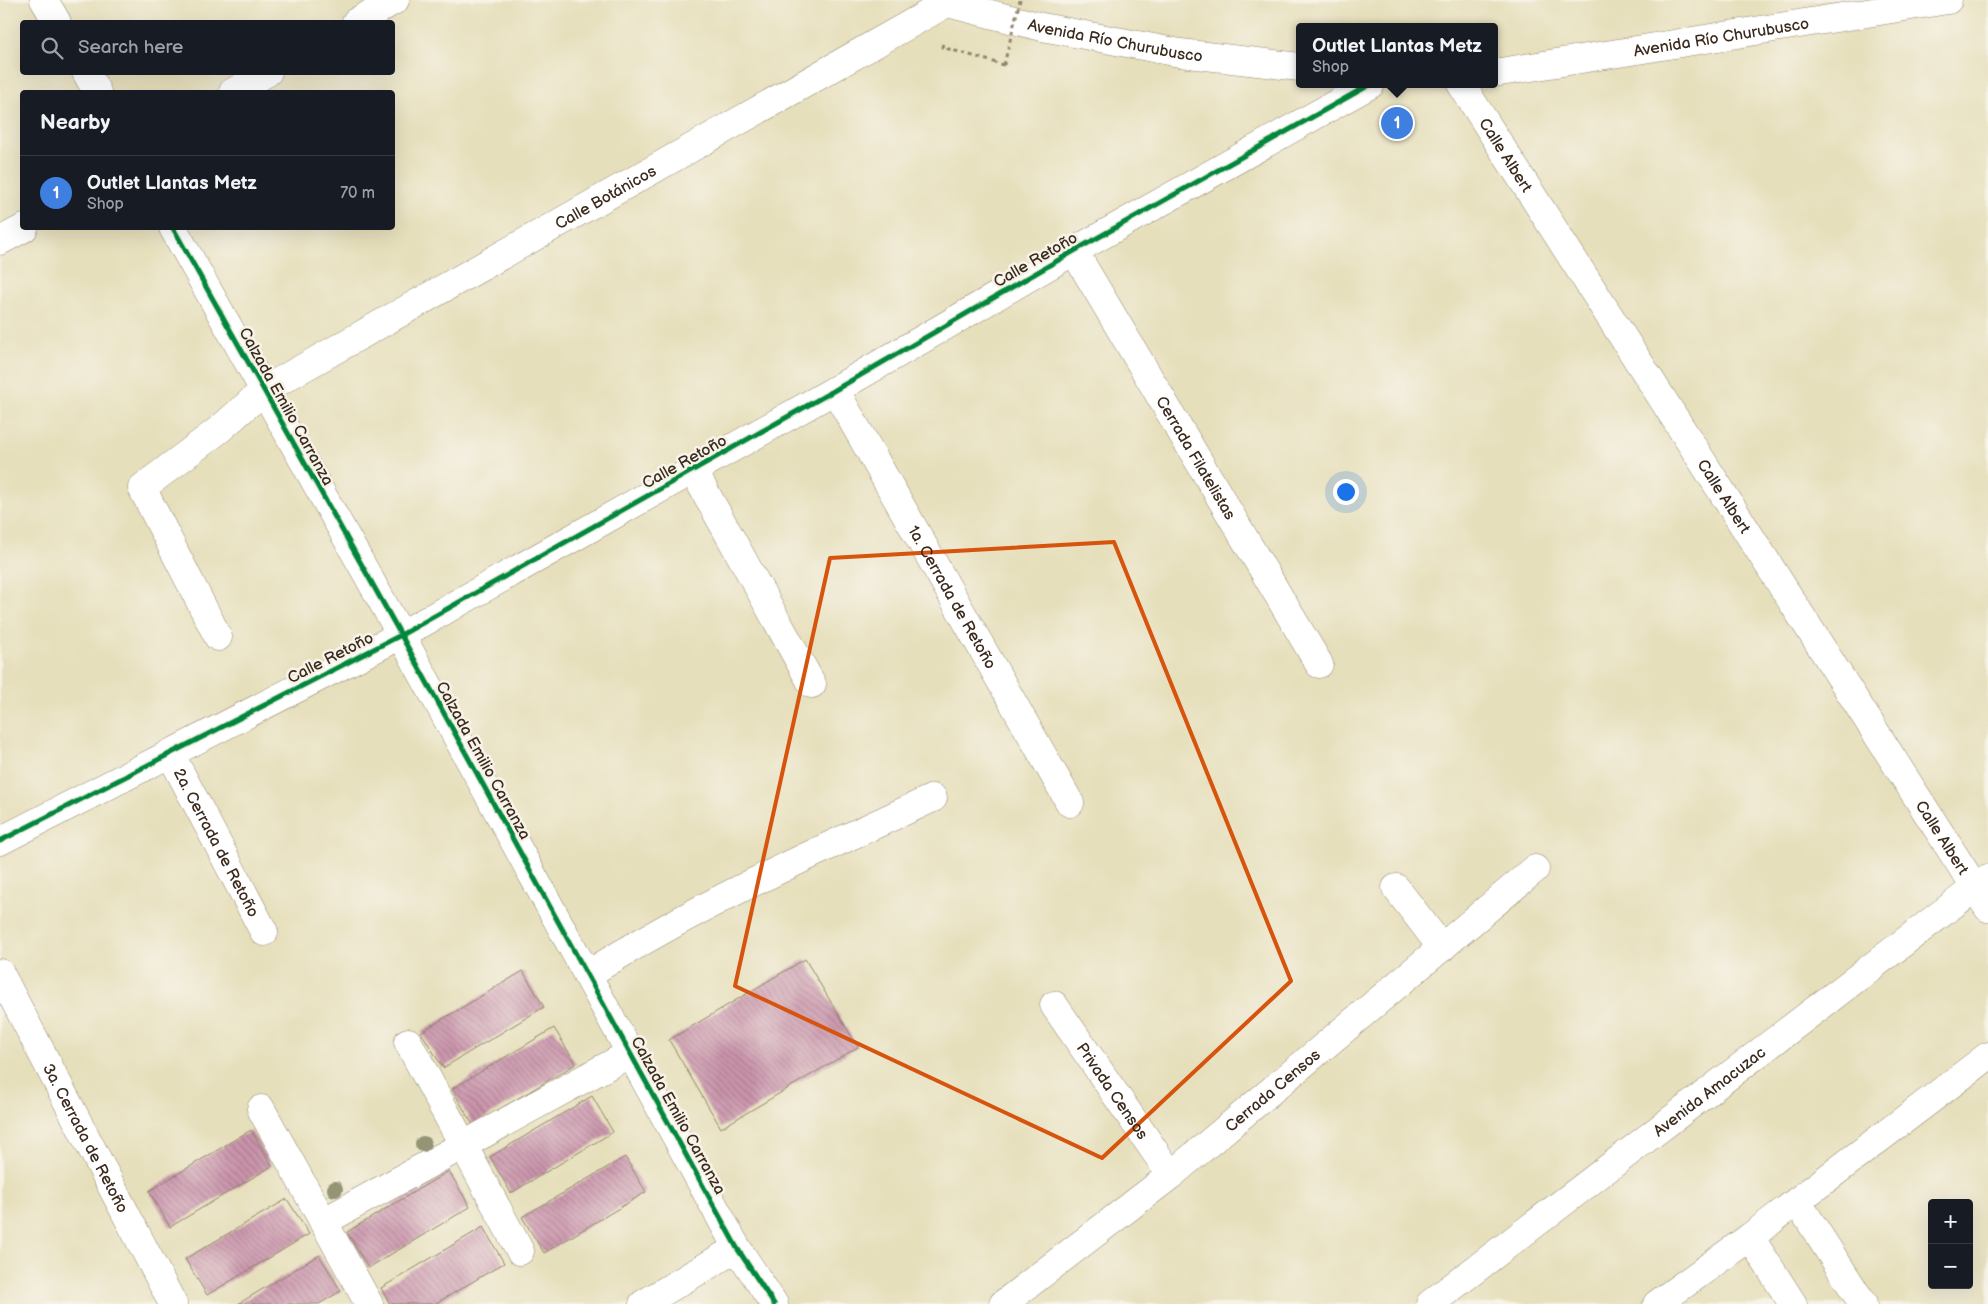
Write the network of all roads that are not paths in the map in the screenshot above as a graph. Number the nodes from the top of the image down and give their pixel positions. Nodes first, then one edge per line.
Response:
1 (44, 0) edge
2 (396, 0) edge
3 (1948, 0) edge
4 (941, 2) edge
5 (56, 20) edge
6 (360, 20) edge
7 (1296, 66) edge
8 (1498, 72) edge
9 (88, 75) edge
10 (263, 75) edge
11 (1364, 88) edge
12 (1464, 88) edge
13 (96, 90) edge
14 (236, 90) edge
15 (20, 230) edge
16 (174, 230) edge
17 (0, 241) edge
18 (1074, 251) junction
19 (264, 390) junction
20 (836, 390) junction
21 (693, 470) junction
22 (401, 635) junction
23 (218, 637) dead end
24 (1320, 664) dead end
25 (812, 684) dead end
26 (170, 753) junction
27 (933, 798) dead end
28 (1070, 803) dead end
29 (0, 841) edge
30 (1535, 869) dead end
31 (1396, 888) dead end
32 (1984, 892) edge
33 (264, 932) dead end
34 (1442, 948) junction
35 (0, 973) edge
36 (587, 974) junction
37 (1054, 1005) dead end
38 (408, 1042) dead end
39 (631, 1054) junction
40 (1988, 1056) edge
41 (261, 1109) dead end
42 (462, 1147) junction
43 (1171, 1175) junction
44 (1797, 1200) junction
45 (323, 1222) junction
46 (1750, 1237) junction
47 (737, 1248) junction
48 (520, 1251) dead end
49 (1671, 1300) edge
50 (173, 1304) edge
51 (369, 1304) edge
52 (643, 1304) edge
53 (774, 1304) edge
54 (1003, 1304) edge
55 (1430, 1304) edge
56 (1793, 1304) edge
57 (1863, 1304) edge

1 - 5 street
2 - 6 street
3 - 8 street, Avenida Río Churubusco
4 - 7 street, Avenida Río Churubusco
4 - 19 street, Calle Botánicos
9 - 13 street
10 - 14 street
11 - 18 street, Calle Retoño
12 - 32 street, Calle Albert
15 - 17 street
16 - 19 street, Calzada Emilio Carranza
18 - 20 street, Calle Retoño
18 - 24 street, Cerrada Filatelistas
19 - 22 street, Calzada Emilio Carranza
19 - 23 street, Calle Botánicos
20 - 21 street, Calle Retoño
20 - 28 street, 1a. Cerrada de Retoño
21 - 22 street, Calle Retoño
21 - 25 street
22 - 26 street, Calle Retoño
22 - 36 street, Calzada Emilio Carranza
26 - 29 street, Calle Retoño
26 - 33 street, 2a. Cerrada de Retoño
27 - 36 street
30 - 34 street, Cerrada Censos
31 - 34 street
32 - 55 street, Avenida Amacuzac
34 - 43 street, Cerrada Censos
35 - 50 street, 3a. Cerrada de Retoño
36 - 39 street, Calzada Emilio Carranza
37 - 43 street, Privada Censos
38 - 42 street
39 - 42 street
39 - 47 street, Calzada Emilio Carranza
40 - 44 street
41 - 45 street
42 - 45 street
42 - 48 street
43 - 54 street, Cerrada Censos
44 - 46 street
44 - 57 street
45 - 51 street
46 - 49 street
46 - 56 street
47 - 52 street
47 - 53 street, Calzada Emilio Carranza

